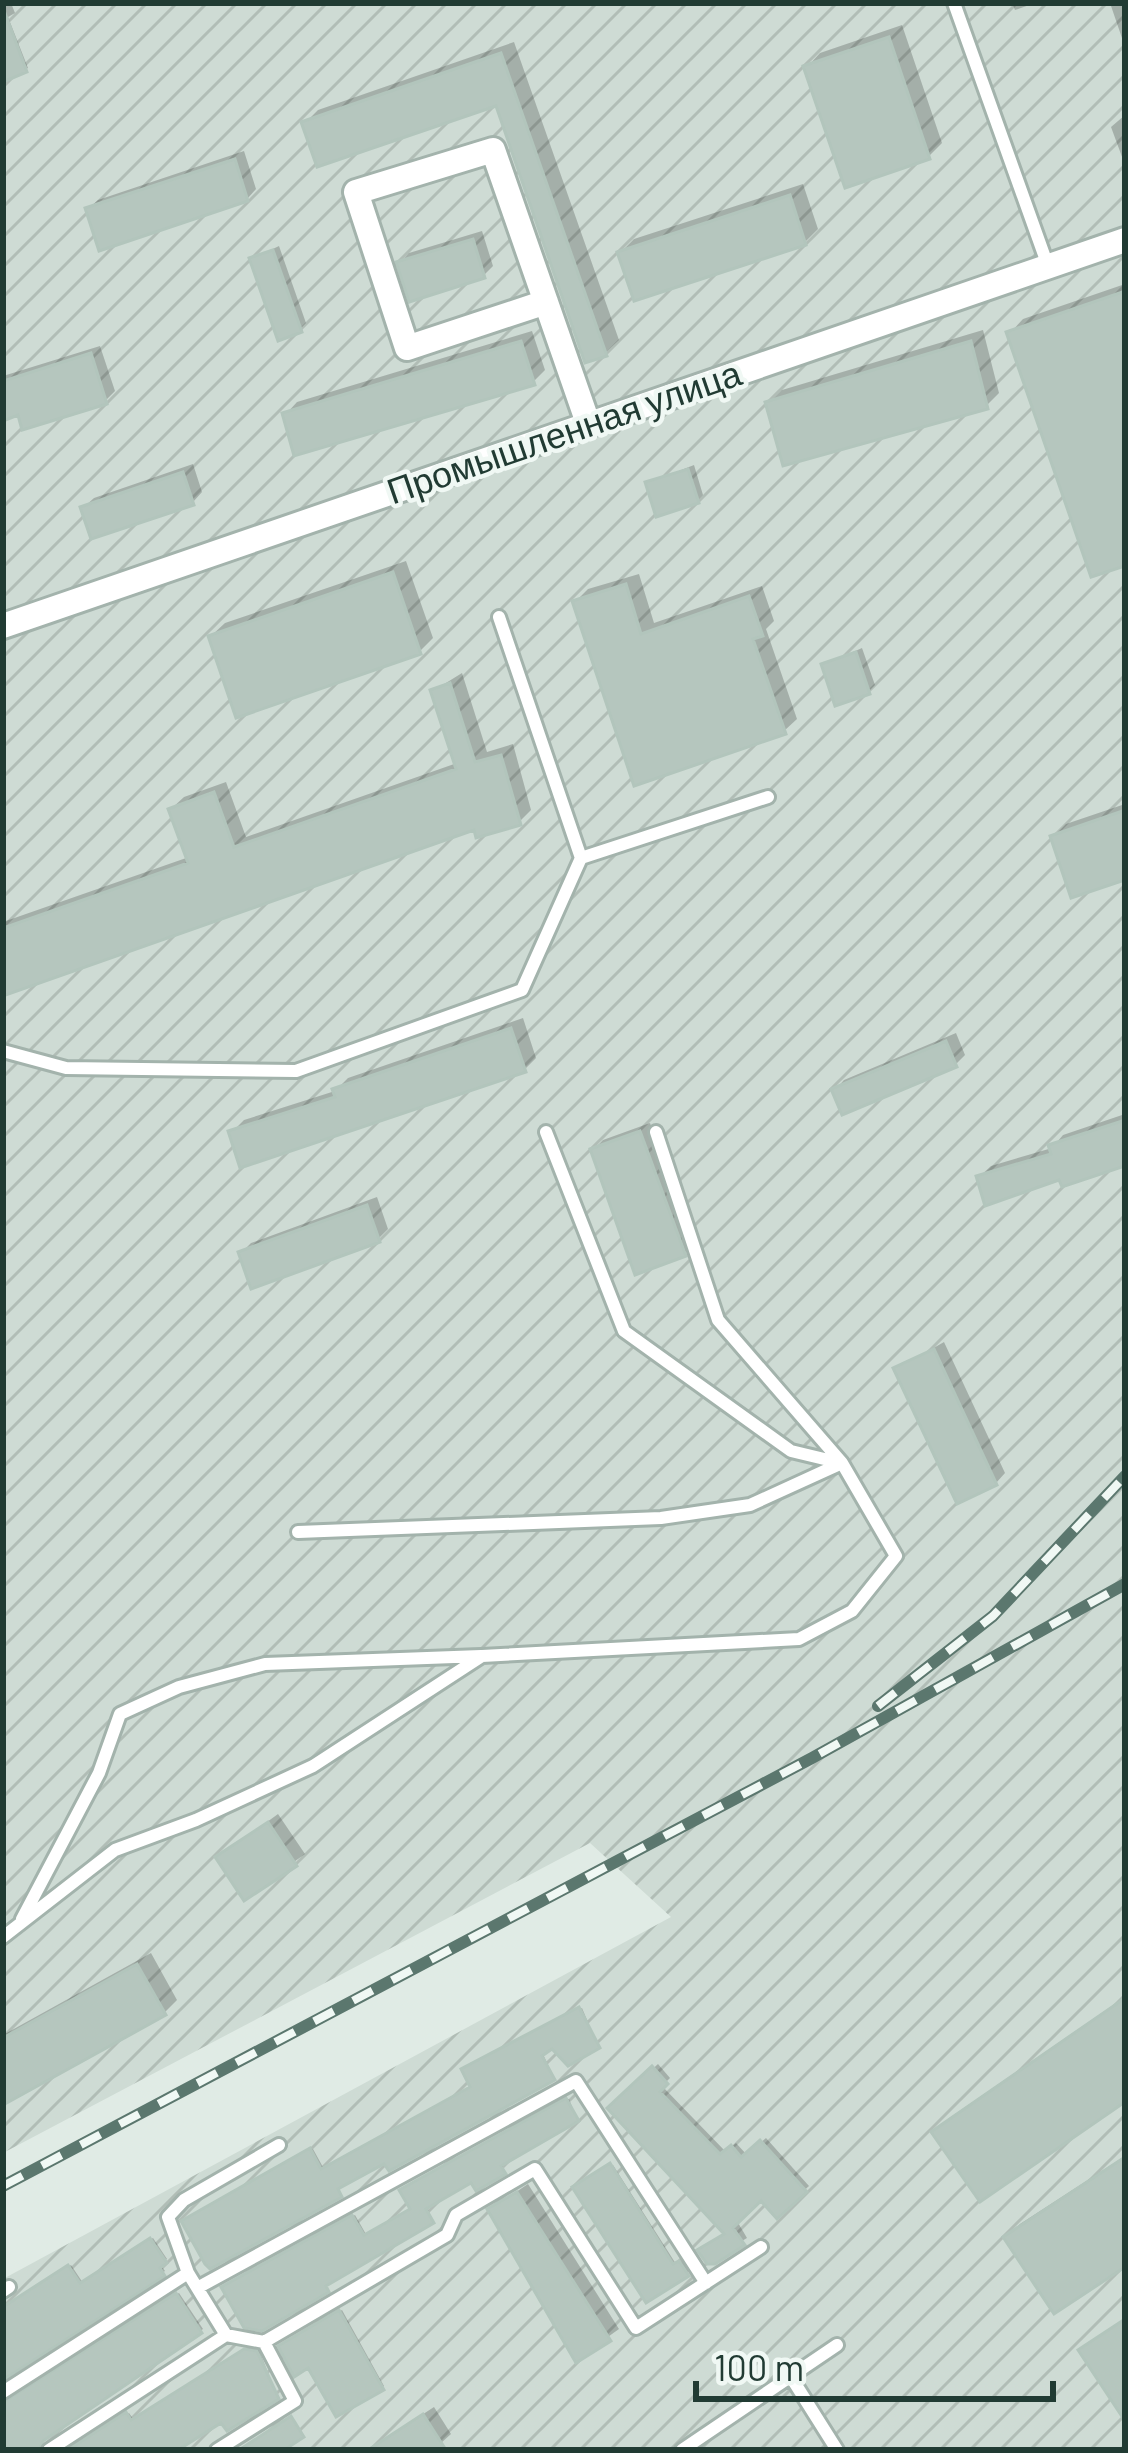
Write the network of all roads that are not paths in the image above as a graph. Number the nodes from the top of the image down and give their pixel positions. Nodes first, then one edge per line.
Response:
1 (954, 3) edge
2 (1125, 240) edge
3 (1048, 266) junction
4 (546, 302) junction
5 (588, 423) junction
6 (499, 617) dead end
7 (3, 626) edge
8 (768, 796) dead end
9 (581, 858) junction
10 (3, 1051) edge
11 (546, 1132) dead end
12 (656, 1132) dead end
13 (842, 1463) junction
14 (298, 1532) dead end
15 (482, 1656) junction
16 (19, 1924) junction
17 (3, 1937) edge
18 (279, 2145) dead end
19 (761, 2247) dead end
20 (188, 2273) junction
21 (706, 2283) junction
22 (199, 2287) junction
23 (226, 2336) junction
24 (264, 2342) junction
25 (837, 2345) dead end
26 (791, 2377) junction
27 (3, 2392) edge
28 (49, 2450) edge
29 (217, 2450) edge
30 (682, 2450) edge
31 (837, 2450) edge

1 - 3 lane
2 - 3 street, Промышленная улица
3 - 5 street, Промышленная улица
4 - 4 street
4 - 5 street
5 - 7 street, Промышленная улица
6 - 9 lane
8 - 9 lane
9 - 10 lane
11 - 13 lane
12 - 13 lane
13 - 14 lane
13 - 15 lane
15 - 16 lane
15 - 16 lane
16 - 17 lane
18 - 20 lane
19 - 21 lane
20 - 22 lane
20 - 27 lane
21 - 22 lane
21 - 24 lane
22 - 23 lane
23 - 24 lane
23 - 28 lane
24 - 29 lane
25 - 26 lane
26 - 30 lane
26 - 31 lane

